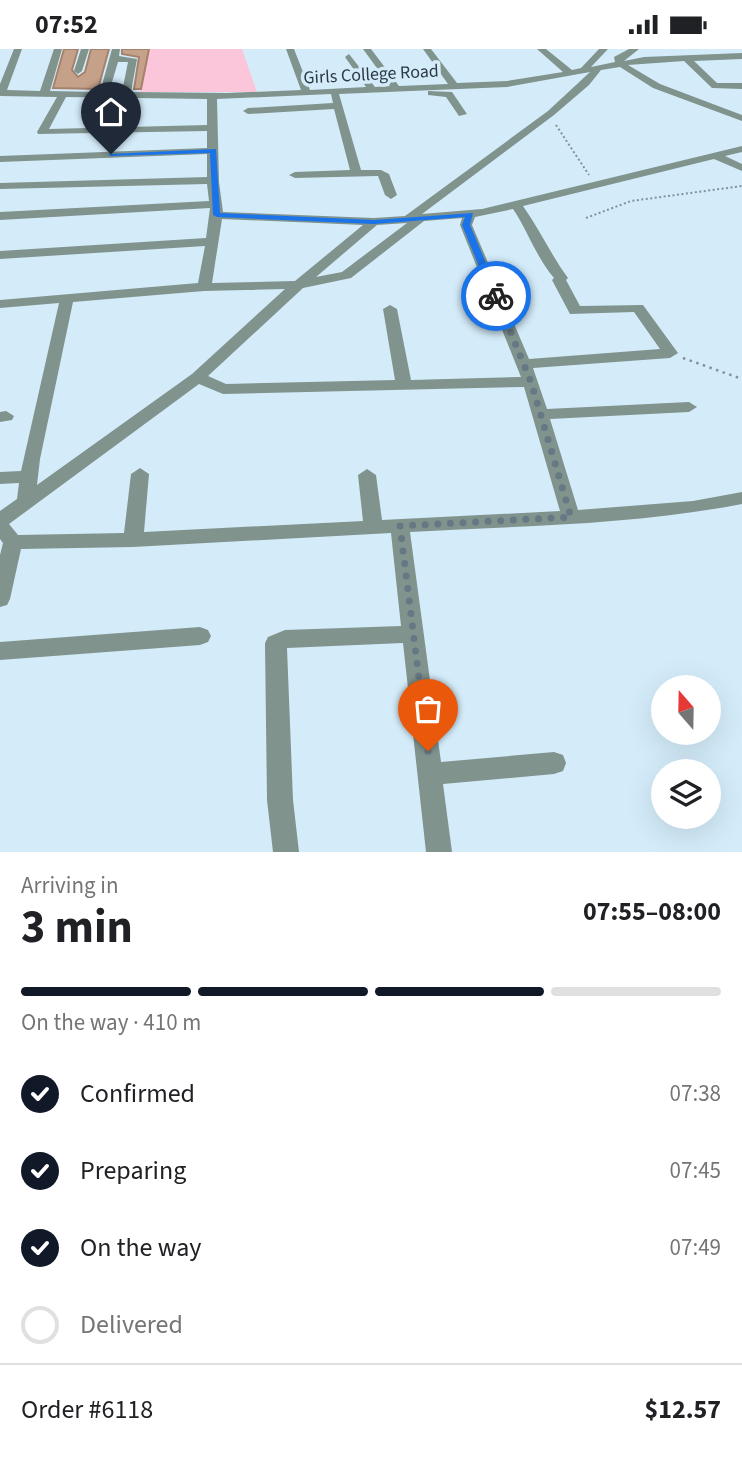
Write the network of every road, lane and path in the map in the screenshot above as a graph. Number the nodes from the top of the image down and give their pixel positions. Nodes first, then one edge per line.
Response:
1 (18, 49) edge
2 (58, 49) edge
3 (85, 49) edge
4 (290, 49) edge
5 (367, 49) edge
6 (427, 49) edge
7 (541, 49) edge
8 (604, 49) edge
9 (635, 49) edge
10 (722, 49) edge
11 (115, 54) edge
12 (731, 56) junction
13 (742, 56) edge
14 (349, 57) dead end
15 (686, 58) junction
16 (621, 64) junction
17 (597, 69) junction
18 (78, 71) dead end
19 (584, 71) junction
20 (571, 74) junction
21 (454, 86) junction
22 (742, 86) edge
23 (397, 89) junction
24 (373, 90) junction
25 (1, 93) edge
26 (307, 93) junction
27 (44, 94) junction
28 (64, 94) junction
29 (103, 95) junction
30 (126, 96) junction
31 (212, 96) junction
32 (337, 99) junction
33 (248, 111) dead end
34 (462, 114) dead end
35 (548, 115) junction
36 (742, 118) edge
37 (213, 128) junction
38 (742, 149) edge
39 (213, 151) junction
40 (716, 156) junction
41 (0, 159) edge
42 (742, 168) edge
43 (356, 172) junction
44 (295, 175) dead end
45 (213, 180) junction
46 (0, 186) edge
47 (597, 186) junction
48 (742, 186) edge
49 (391, 195) dead end
50 (517, 206) junction
51 (216, 209) junction
52 (470, 214) junction
53 (0, 216) edge
54 (586, 218) dead end
55 (414, 219) junction
56 (374, 222) junction
57 (211, 242) junction
58 (0, 255) edge
59 (299, 285) junction
60 (204, 287) junction
61 (67, 298) junction
62 (0, 304) edge
63 (390, 309) dead end
64 (670, 353) junction
65 (523, 365) junction
66 (198, 377) junction
67 (742, 379) edge
68 (531, 382) junction
69 (404, 385) junction
70 (689, 407) dead end
71 (540, 414) junction
72 (141, 474) dead end
73 (367, 475) dead end
74 (29, 477) junction
75 (0, 478) edge
76 (742, 498) edge
77 (26, 502) junction
78 (571, 517) junction
79 (400, 526) junction
80 (373, 527) junction
81 (4, 530) edge
82 (133, 540) junction
83 (0, 599) edge
84 (413, 634) junction
85 (200, 636) dead end
86 (0, 651) edge
87 (554, 763) dead end
88 (431, 774) junction
89 (286, 852) edge
90 (439, 852) edge

1 - 25 street
2 - 27 street
3 - 18 street
4 - 26 street
5 - 23 street
6 - 21 street
7 - 20 street
8 - 19 street
9 - 16 street
10 - 12 street
11 - 29 street
11 - 30 street
12 - 13 street, Girls College Road
12 - 15 street, Girls College Road
14 - 24 street
15 - 16 street, Girls College Road
15 - 22 street
16 - 17 street, Girls College Road
16 - 36 street
17 - 19 street, Girls College Road
17 - 35 street
19 - 20 street, Girls College Road
20 - 21 street, Girls College Road
21 - 23 street, Girls College Road
23 - 24 street, Girls College Road
24 - 32 street, Girls College Road
25 - 27 street, Girls College Road
26 - 31 street, Girls College Road
26 - 32 street, Girls College Road
27 - 28 street, Girls College Road
28 - 29 street, Girls College Road
28 - 37 street
29 - 30 street, Girls College Road
30 - 31 street, Girls College Road
31 - 37 street
32 - 33 street
32 - 34 street
32 - 43 street
35 - 47 path
35 - 55 street
37 - 39 street
38 - 40 street
39 - 41 street
39 - 45 street
40 - 42 street
40 - 47 street
43 - 44 street
43 - 49 street
45 - 46 street
45 - 51 street
47 - 50 street
48 - 54 path
50 - 52 street
50 - 64 street
51 - 53 street
51 - 56 street
51 - 57 street
52 - 55 street
52 - 65 street
55 - 56 street
55 - 59 street
56 - 59 street
57 - 58 street
57 - 60 street
59 - 60 street
59 - 66 street
60 - 61 street
61 - 62 street
61 - 74 street
63 - 69 street
64 - 65 street
64 - 67 path
65 - 68 street
66 - 69 street
66 - 77 street
68 - 69 street
68 - 71 street
70 - 71 street
71 - 78 street
72 - 82 street
73 - 80 street
74 - 75 street
74 - 77 street
76 - 78 street
77 - 81 street
78 - 79 street
79 - 80 street
79 - 84 street
80 - 82 street
81 - 82 street
81 - 83 street
84 - 88 street
84 - 89 street
85 - 86 street
87 - 88 street
88 - 90 street

